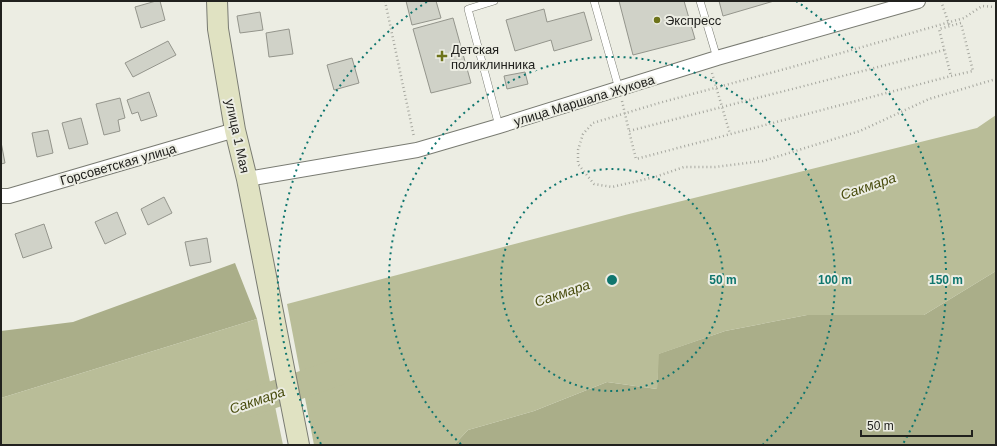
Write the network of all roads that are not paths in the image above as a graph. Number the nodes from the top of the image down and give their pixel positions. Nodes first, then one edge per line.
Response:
1 (217, 1) edge
2 (494, 1) edge
3 (594, 1) edge
4 (700, 1) edge
5 (918, 1) edge
6 (713, 59) junction
7 (619, 89) junction
8 (499, 126) junction
9 (235, 130) junction
10 (247, 179) junction
11 (1, 196) edge
12 (299, 445) edge

1 - 9 main road, улица 1 Мая
2 - 8 lane
3 - 7 lane
4 - 6 lane
5 - 6 street, улица Маршала Жукова
6 - 7 street, улица Маршала Жукова
7 - 8 street, улица Маршала Жукова
8 - 10 street, улица Маршала Жукова
9 - 10 main road, улица 1 Мая
9 - 11 street, Горсоветская улица
10 - 12 main road, улица 1 Мая

